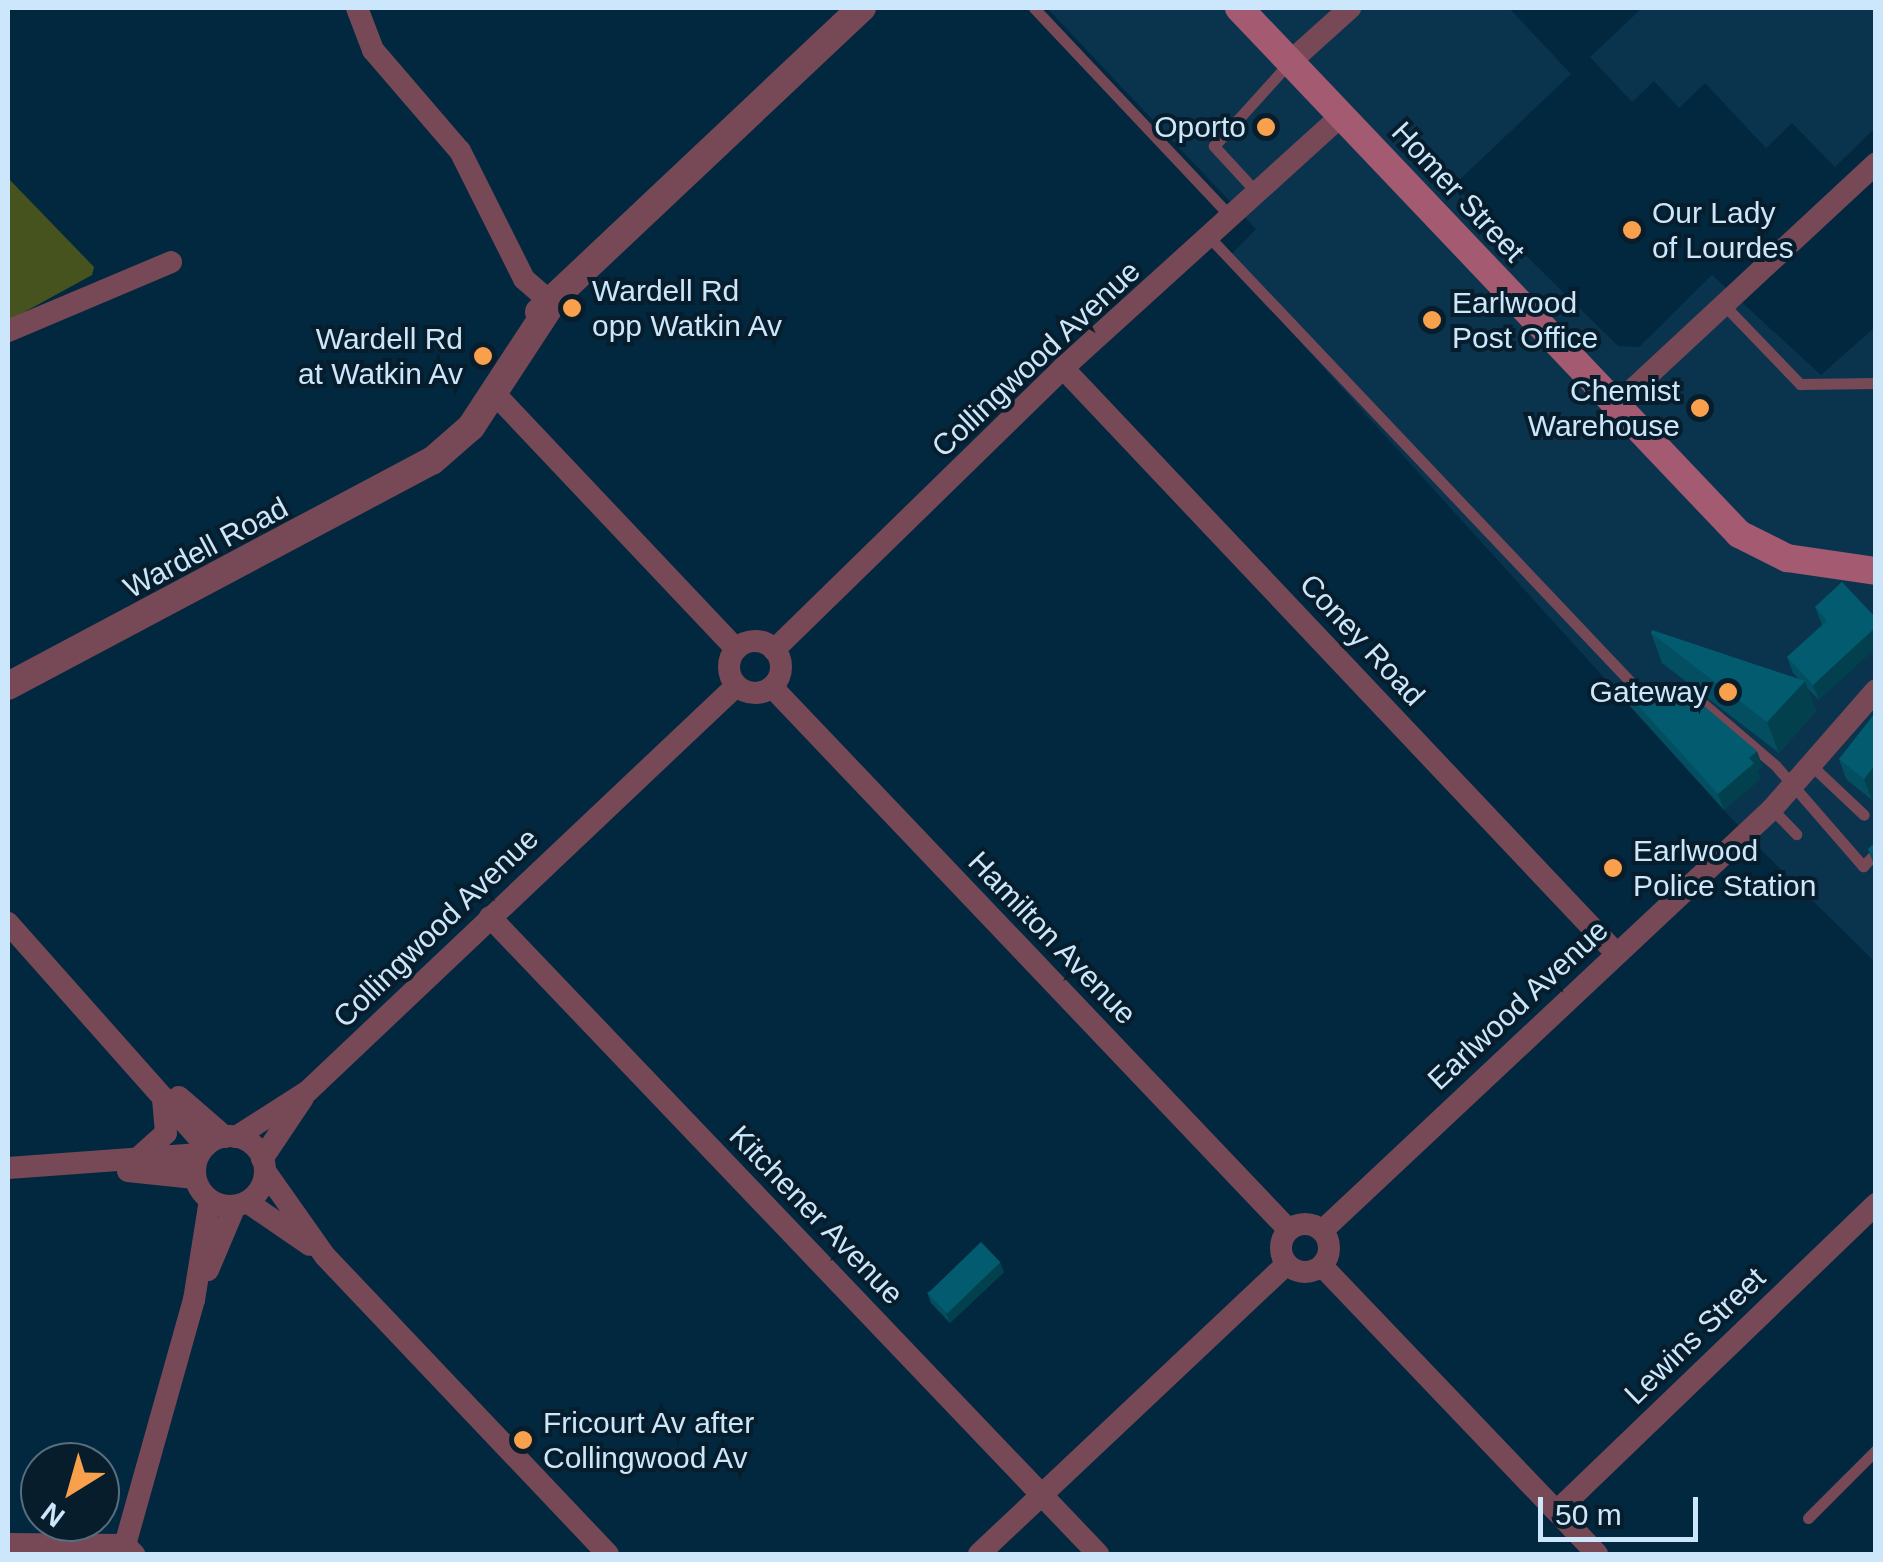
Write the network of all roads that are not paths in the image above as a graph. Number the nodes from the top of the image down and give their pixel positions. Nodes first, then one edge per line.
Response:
1 (357, 8) edge
2 (862, 8) edge
3 (1034, 8) edge
4 (1239, 8) edge
5 (1350, 8) edge
6 (1290, 62) junction
7 (1341, 116) junction
8 (1876, 164) edge
9 (1259, 195) junction
10 (1233, 219) junction
11 (1211, 239) junction
12 (171, 262) dead end
13 (552, 303) junction
14 (1724, 305) junction
15 (8, 331) edge
16 (1063, 368) junction
17 (1876, 383) edge
18 (495, 394) junction
19 (1616, 405) junction
20 (432, 462) junction
21 (1876, 571) edge
22 (736, 649) junction
23 (774, 650) junction
24 (8, 686) edge
25 (736, 686) junction
26 (772, 687) junction
27 (1876, 690) edge
28 (1812, 766) junction
29 (1792, 789) junction
30 (1772, 810) junction
31 (1864, 815) dead end
32 (1796, 834) dead end
33 (1876, 853) edge
34 (490, 917) junction
35 (8, 923) edge
36 (1617, 954) junction
37 (134, 1058) junction
38 (308, 1091) junction
39 (162, 1093) junction
40 (216, 1144) junction
41 (133, 1162) junction
42 (264, 1165) junction
43 (85, 1167) junction
44 (8, 1168) edge
45 (195, 1178) junction
46 (210, 1200) junction
47 (241, 1204) junction
48 (1876, 1204) edge
49 (1288, 1230) junction
50 (1322, 1230) junction
51 (325, 1256) junction
52 (1286, 1264) junction
53 (1322, 1266) junction
54 (194, 1300) junction
55 (1876, 1450) edge
56 (1042, 1495) junction
57 (1557, 1511) junction
58 (1808, 1518) dead end
59 (8, 1544) edge
60 (129, 1550) edge
61 (608, 1554) edge
62 (979, 1554) edge
63 (1098, 1554) edge
64 (1597, 1554) edge

1 - 13 street
2 - 13 street, Wardell Road
3 - 10 lane
4 - 6 main road, Homer Street
5 - 6 street
6 - 7 main road, Homer Street
6 - 9 lane
7 - 9 street, Collingwood Avenue
7 - 19 main road, Homer Street
8 - 14 street
9 - 10 street, Collingwood Avenue
10 - 11 street, Collingwood Avenue
11 - 16 street, Collingwood Avenue
11 - 29 lane
12 - 15 street
13 - 18 street, Wardell Road
13 - 20 street, Wardell Road
14 - 17 lane
14 - 19 street
16 - 23 street, Collingwood Avenue
16 - 36 street, Coney Road
18 - 20 street, Wardell Road
18 - 22 street
19 - 21 main road, Homer Street
20 - 24 street, Wardell Road
22 - 23 street
22 - 25 street
23 - 26 street
25 - 26 street
25 - 34 street, Collingwood Avenue
26 - 49 street, Hamilton Avenue
27 - 28 street, Earlwood Avenue
28 - 29 street, Earlwood Avenue
28 - 31 lane
29 - 30 street, Earlwood Avenue
29 - 33 lane
30 - 32 lane
30 - 36 street, Earlwood Avenue
34 - 38 street, Collingwood Avenue
34 - 56 street, Kitchener Avenue
35 - 37 street
36 - 50 street, Earlwood Avenue
37 - 39 street
37 - 40 street
38 - 40 street, Collingwood Avenue
38 - 42 street, Collingwood Avenue
39 - 40 street
39 - 41 street
40 - 41 street
40 - 42 street
40 - 45 street
41 - 43 street
42 - 47 street, Collingwood Avenue
42 - 51 street
43 - 44 street
43 - 45 street
45 - 46 street
46 - 47 street
46 - 54 street
47 - 51 street
47 - 54 street
48 - 57 street, Lewins Street
49 - 50 street
49 - 52 street
50 - 53 street
51 - 61 street
52 - 53 street
52 - 56 street
53 - 57 street
54 - 60 street
55 - 58 lane
56 - 62 street
56 - 63 street, Kitchener Avenue
57 - 64 street
59 - 60 street

